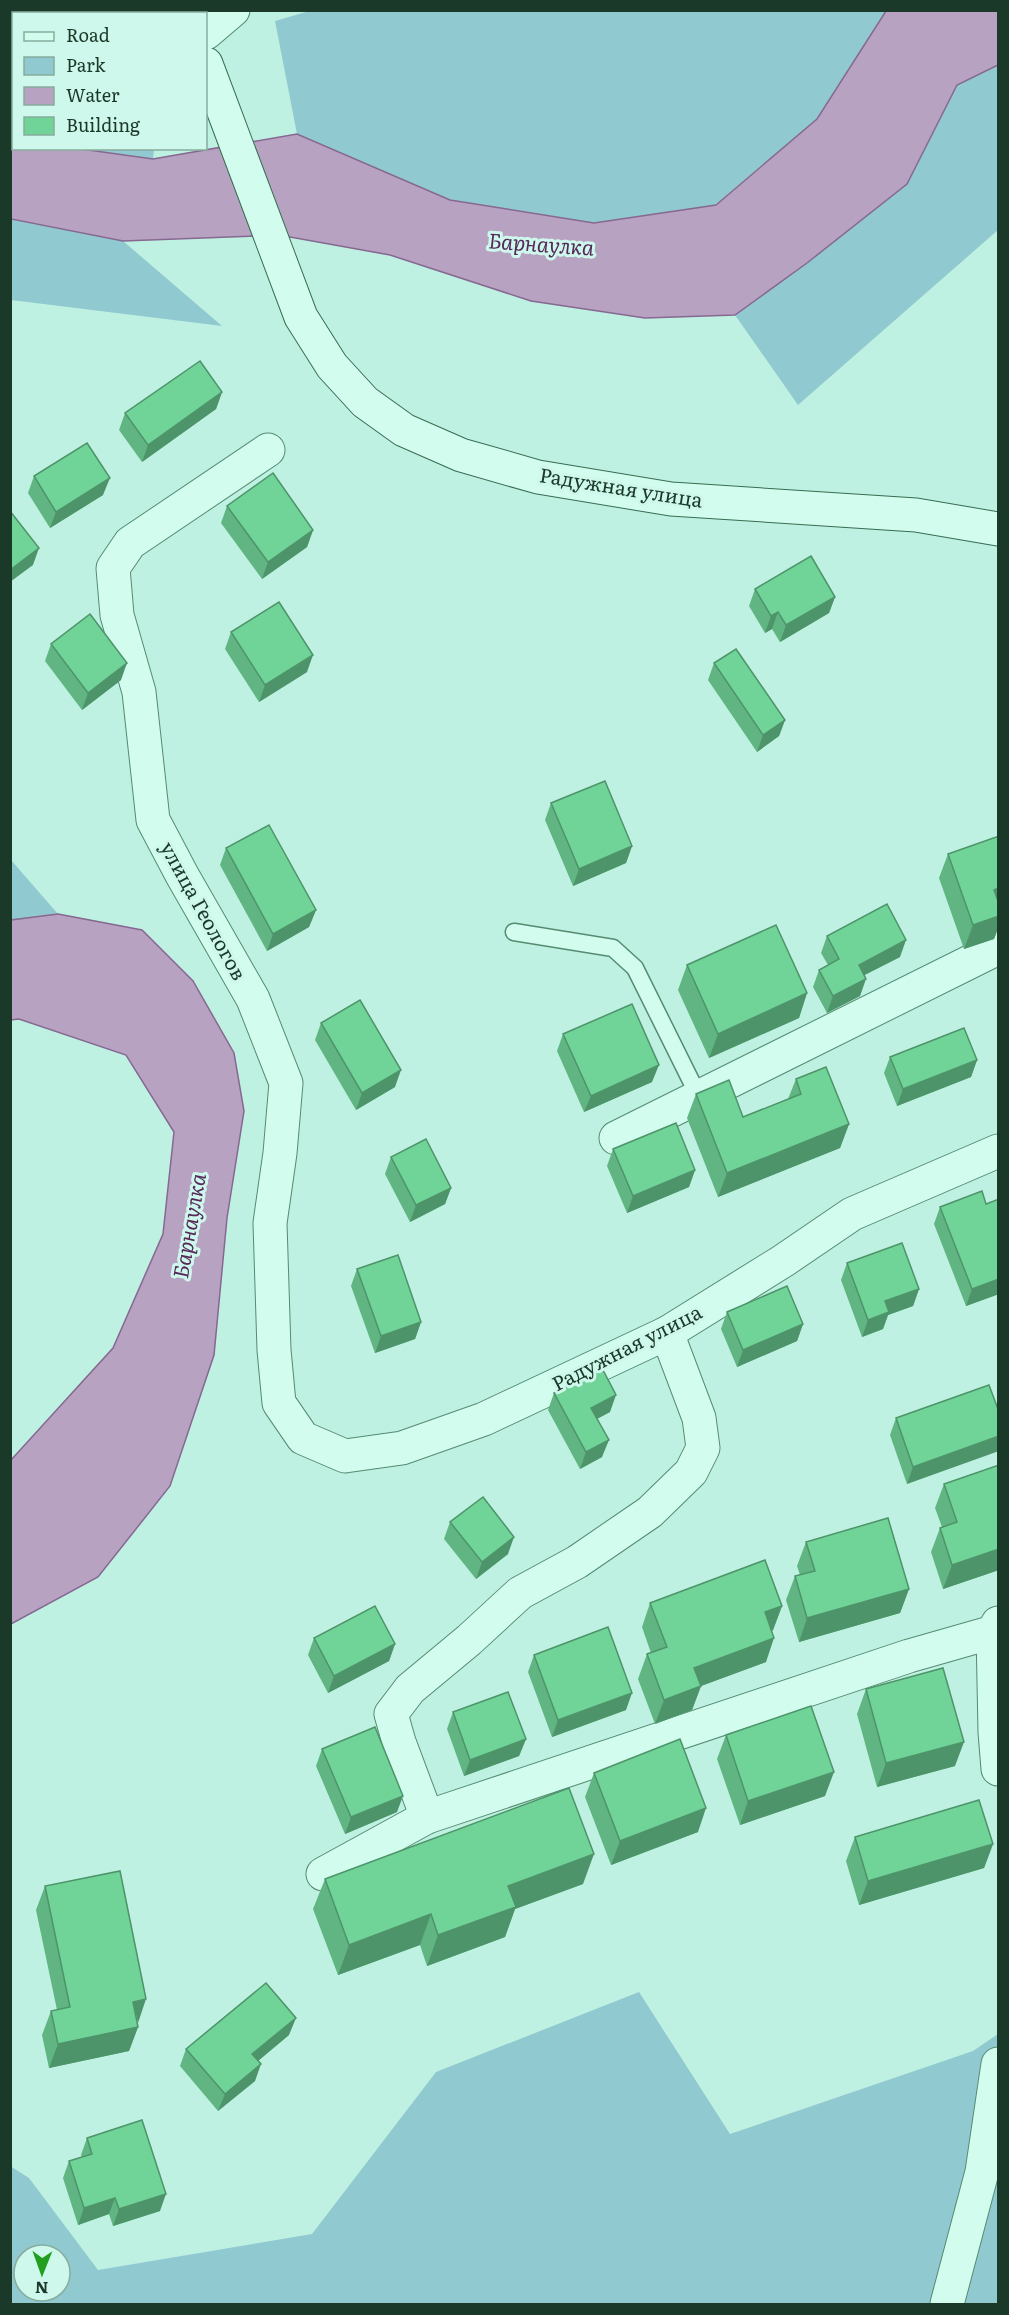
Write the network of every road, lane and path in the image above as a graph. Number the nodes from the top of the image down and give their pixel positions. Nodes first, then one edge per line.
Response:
1 (233, 10) edge
2 (207, 32) edge
3 (207, 67) edge
4 (268, 450) dead end
5 (999, 529) edge
6 (514, 932) dead end
7 (999, 948) edge
8 (699, 1097) junction
9 (616, 1138) dead end
10 (999, 1151) edge
11 (667, 1333) junction
12 (303, 1438) joint
13 (996, 1627) edge
14 (999, 1769) edge
15 (427, 1817) junction
16 (323, 1874) dead end
17 (999, 2064) edge
18 (947, 2304) edge

1 - 2 street
3 - 5 street, Радужная улица
4 - 12 street, улица Геологов
6 - 8 lane
7 - 8 street
8 - 9 street
10 - 11 street, Радужная улица
11 - 12 street, Радужная улица
11 - 15 street
13 - 14 street
13 - 15 street
15 - 16 street
17 - 18 street

